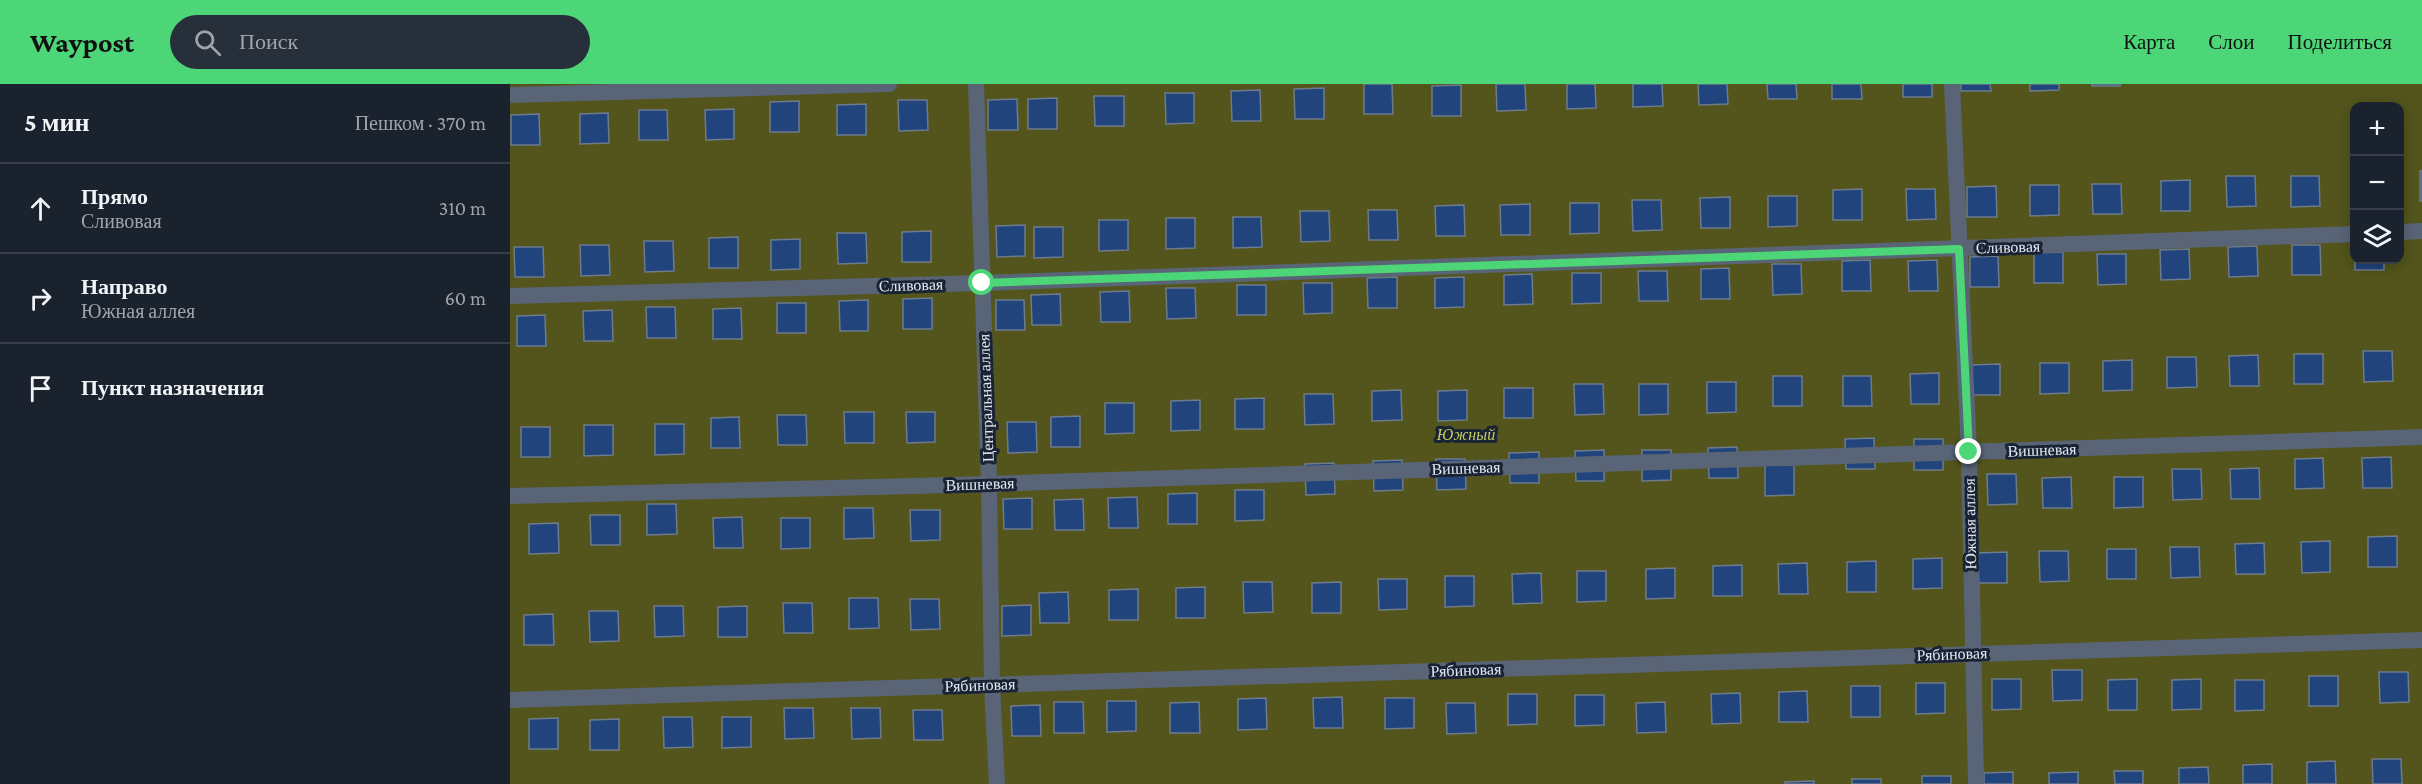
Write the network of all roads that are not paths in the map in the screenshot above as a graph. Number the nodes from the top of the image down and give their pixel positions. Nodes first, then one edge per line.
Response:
1 (889, 84) edge
2 (976, 84) edge
3 (1952, 84) edge
4 (510, 95) edge
5 (2422, 231) edge
6 (2404, 232) edge
7 (2350, 234) edge
8 (1959, 249) junction
9 (982, 283) junction
10 (510, 296) edge
11 (2422, 438) edge
12 (1969, 452) junction
13 (989, 484) junction
14 (510, 496) edge
15 (2422, 640) edge
16 (1972, 653) junction
17 (992, 685) junction
18 (510, 700) edge
19 (997, 784) edge
20 (1976, 784) edge

1 - 4 street
2 - 9 street, Центральная аллея
3 - 8 street, Южная аллея
5 - 6 street
7 - 8 street, Сливовая
8 - 9 street, Сливовая
8 - 12 street, Южная аллея
9 - 10 street, Сливовая
9 - 13 street, Центральная аллея
11 - 12 street, Вишневая
12 - 13 street, Вишневая
12 - 16 street, Южная аллея
13 - 14 street, Вишневая
13 - 17 street, Центральная аллея
15 - 16 street, Рябиновая
16 - 17 street, Рябиновая
16 - 20 street, Южная аллея
17 - 18 street, Рябиновая
17 - 19 street, Центральная аллея

